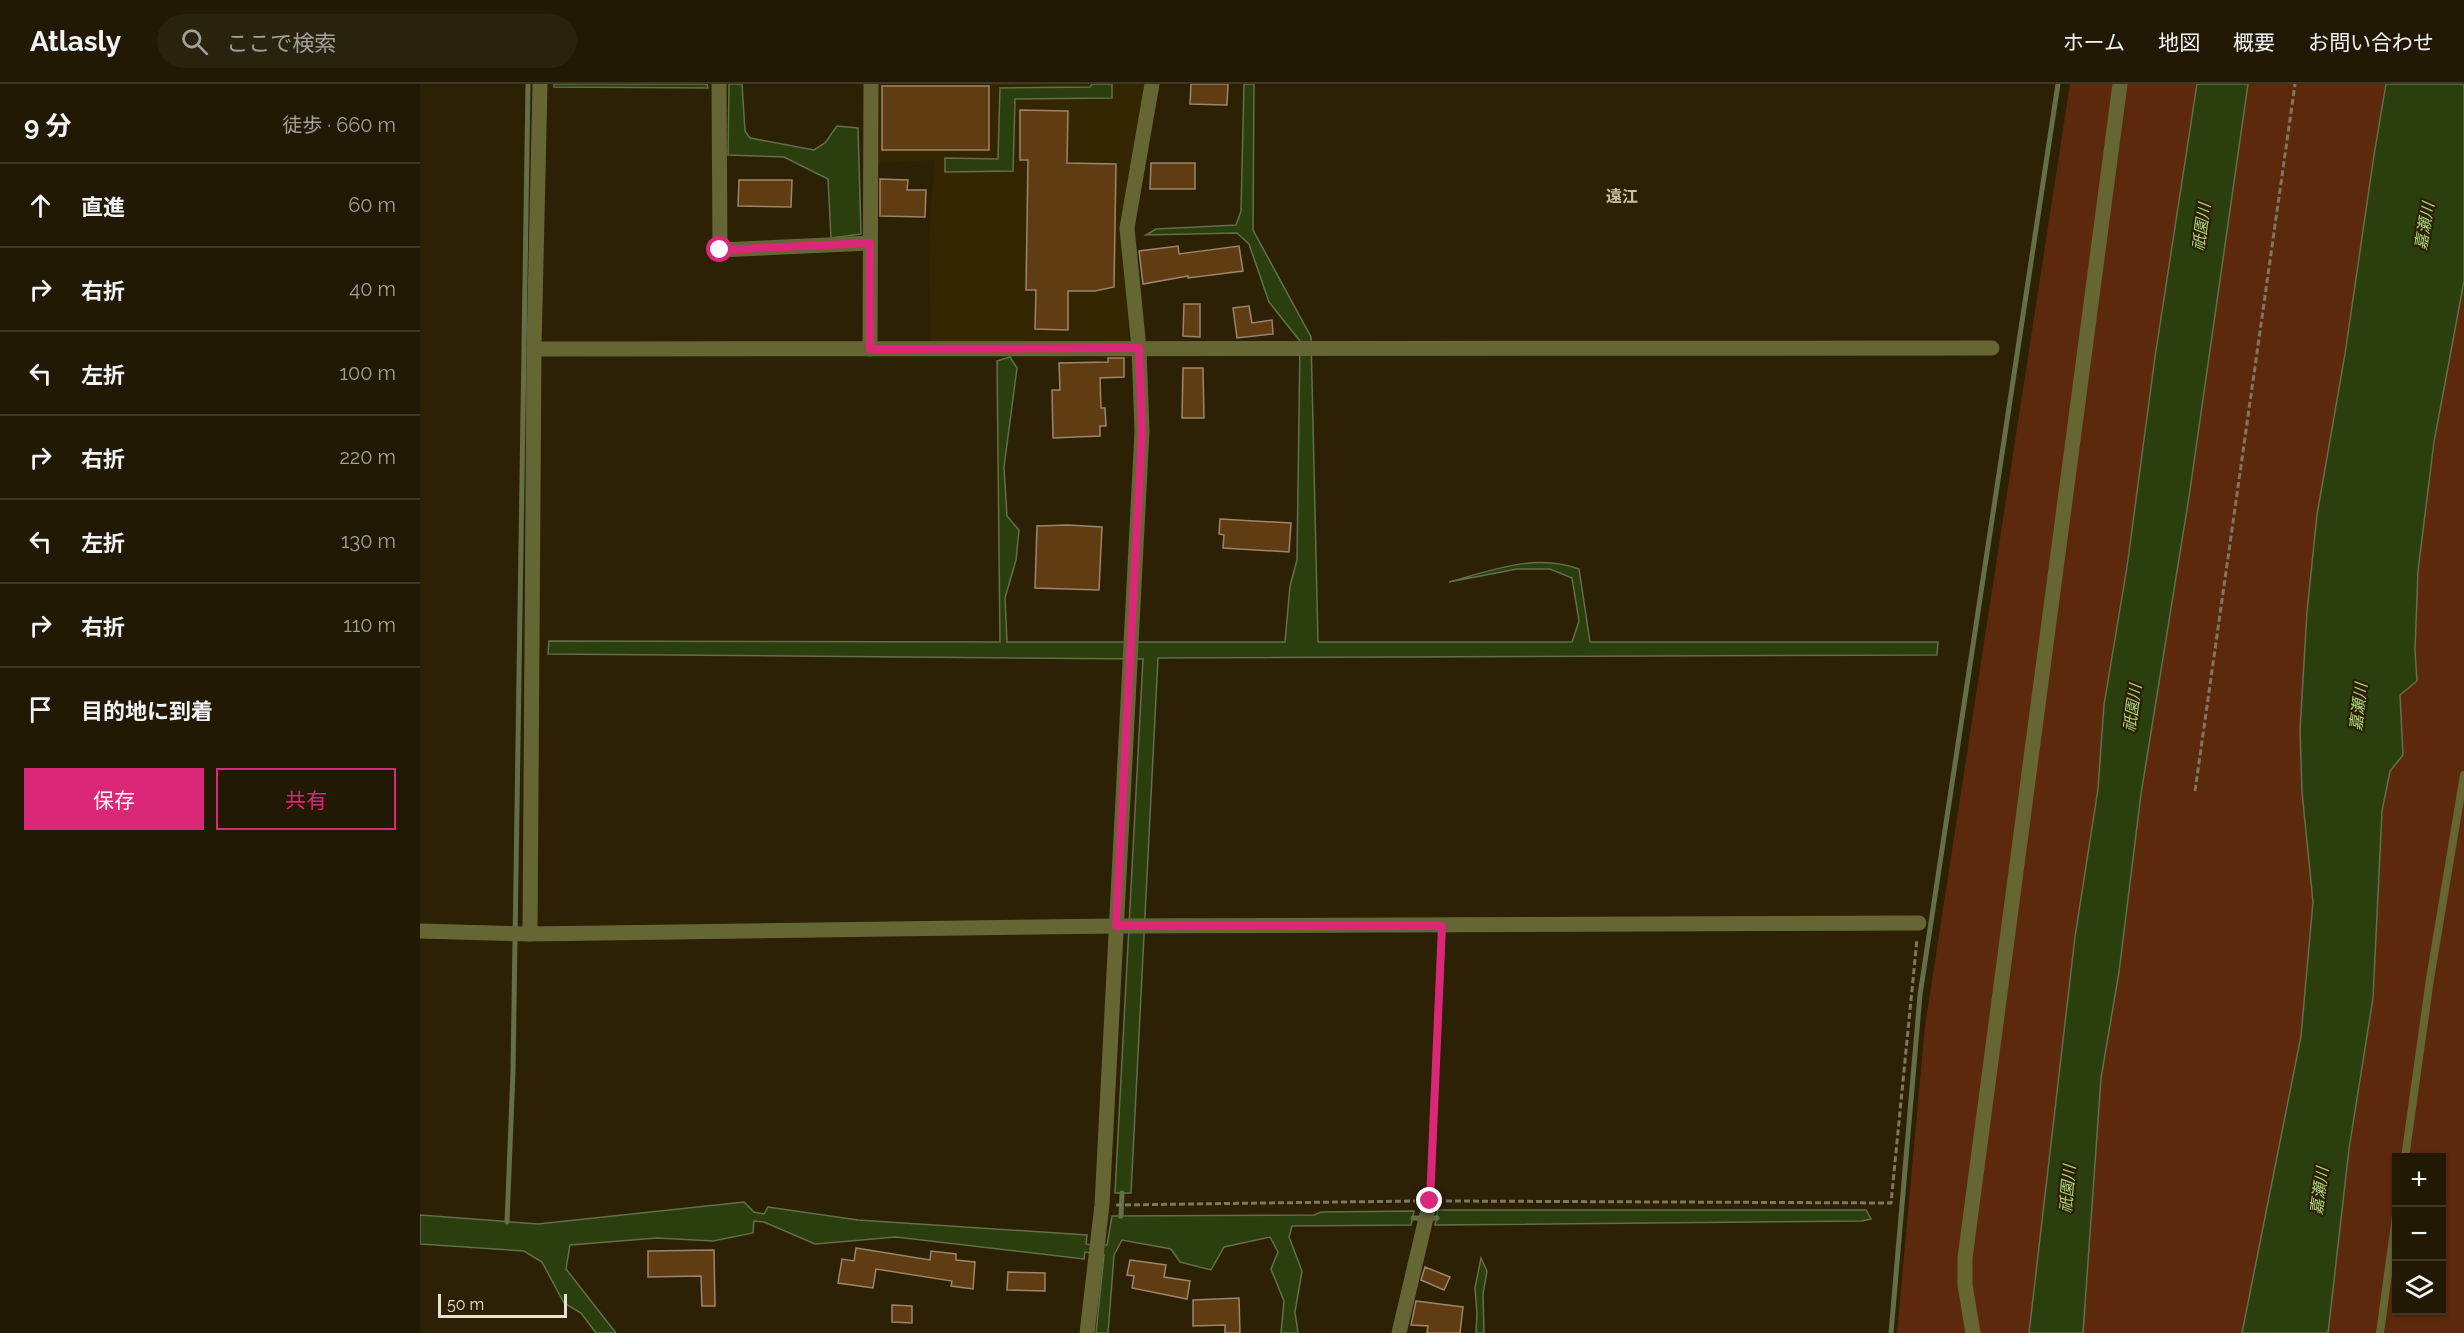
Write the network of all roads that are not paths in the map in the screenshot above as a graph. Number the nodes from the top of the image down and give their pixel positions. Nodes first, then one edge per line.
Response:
1 (540, 84) edge
2 (719, 84) edge
3 (871, 84) edge
4 (1152, 84) edge
5 (2120, 84) edge
6 (870, 243) junction
7 (1139, 348) junction
8 (1992, 348) dead end
9 (534, 349) junction
10 (870, 349) junction
11 (2464, 775) edge
12 (1919, 923) road end
13 (1120, 926) junction
14 (420, 931) edge
15 (530, 934) junction
16 (2405, 1153) edge
17 (1427, 1212) road end
18 (2392, 1250) edge
19 (1087, 1333) edge
20 (1399, 1333) edge
21 (1973, 1333) edge
22 (2380, 1333) edge

1 - 9 street
2 - 6 street
3 - 6 street
4 - 7 street
5 - 21 street
6 - 10 street
7 - 8 street
7 - 10 street
7 - 13 street
9 - 10 street
9 - 15 street
11 - 16 lane
12 - 13 street
13 - 15 street
13 - 19 street
14 - 15 street
17 - 20 street
18 - 22 lane

